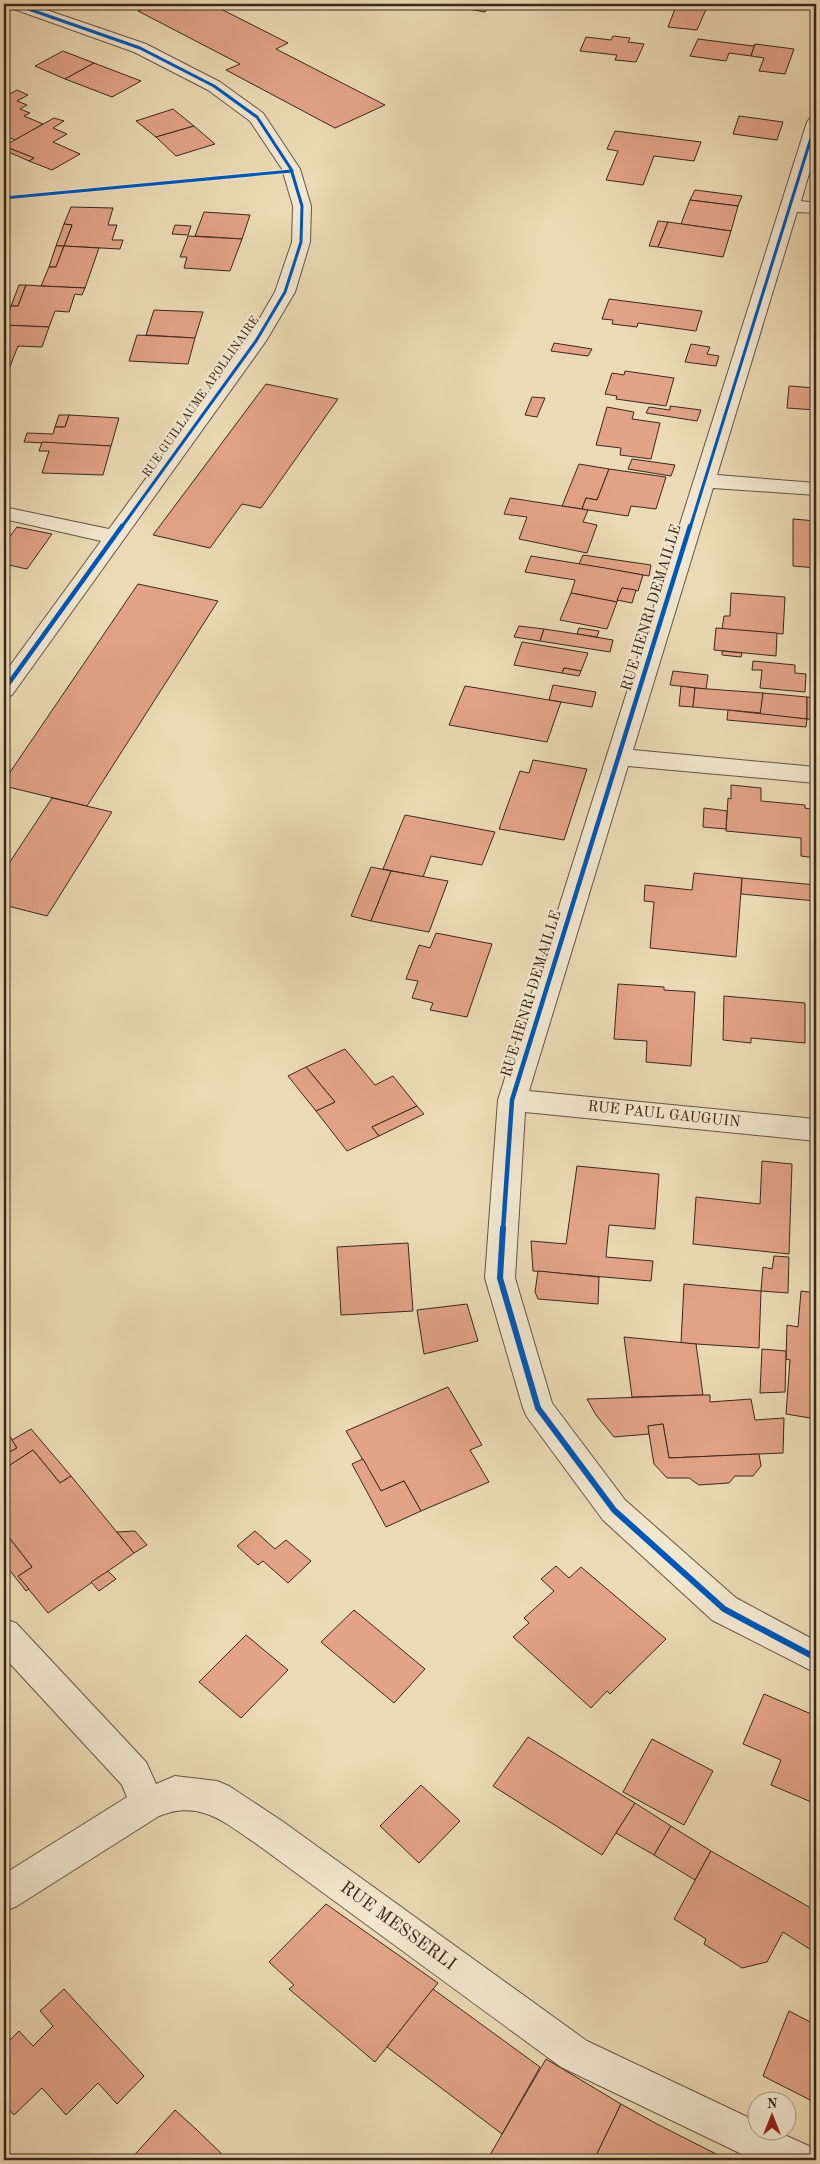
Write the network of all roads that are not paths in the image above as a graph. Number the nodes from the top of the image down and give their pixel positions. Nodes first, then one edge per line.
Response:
1 (14, 4) edge
2 (816, 122) edge
3 (790, 206) junction
4 (816, 208) edge
5 (704, 481) junction
6 (816, 488) edge
7 (4, 514) edge
8 (114, 537) junction
9 (4, 690) edge
10 (619, 757) junction
11 (816, 775) edge
12 (512, 1100) junction
13 (816, 1130) edge
14 (4, 1634) edge
15 (816, 1658) edge
16 (147, 1804) junction
17 (4, 1894) edge
18 (795, 2160) edge

1 - 8 street, RUE GUILLAUME APOLLINAIRE
2 - 3 street, RUE HENRI DEMAILLE
3 - 4 street
3 - 5 street, RUE HENRI DEMAILLE
5 - 6 street
5 - 10 street, RUE HENRI DEMAILLE
7 - 8 street
8 - 9 street, RUE GUILLAUME APOLLINAIRE
10 - 11 street
10 - 12 street, RUE HENRI DEMAILLE
12 - 13 street, RUE PAUL GAUGUIN
12 - 15 street, RUE HENRI DEMAILLE
14 - 16 street
16 - 17 street, RUE MESSERLI
16 - 18 street, RUE MESSERLI

